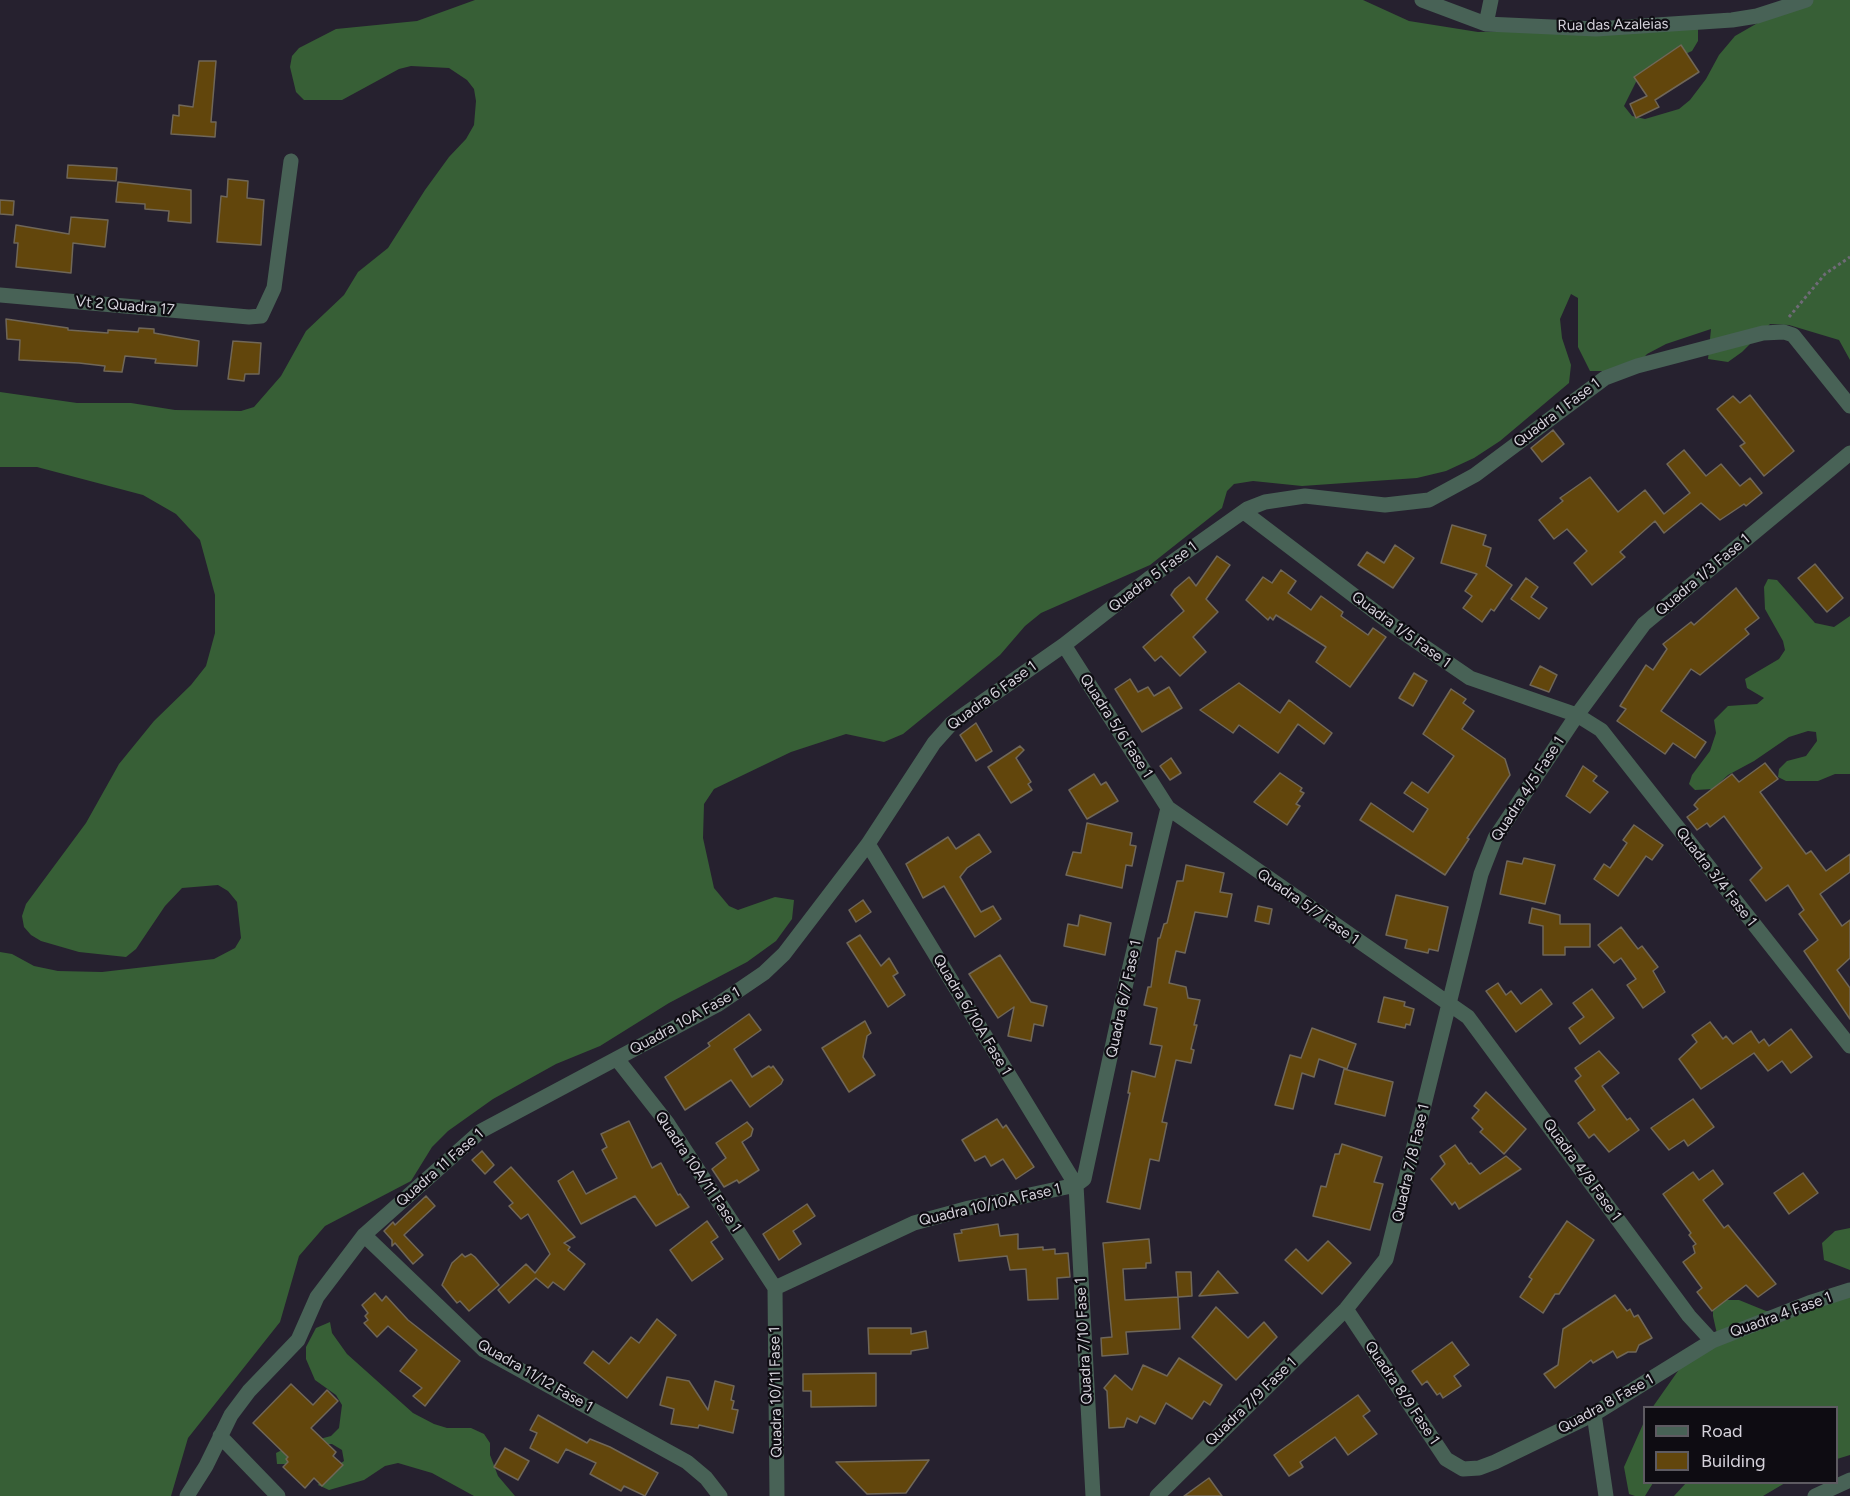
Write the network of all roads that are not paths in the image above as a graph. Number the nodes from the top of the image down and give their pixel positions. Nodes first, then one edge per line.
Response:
1 (1422, 0) edge
2 (1491, 0) edge
3 (1806, 0) edge
4 (1486, 24) junction
5 (291, 161) dead end
6 (0, 295) edge
7 (1850, 406) edge
8 (1850, 453) edge
9 (1244, 512) junction
10 (1064, 645) junction
11 (1576, 715) junction
12 (1168, 808) junction
13 (868, 844) junction
14 (1448, 1005) junction
15 (1850, 1046) edge
16 (617, 1059) junction
17 (1076, 1185) junction
18 (364, 1235) junction
19 (775, 1288) junction
20 (1850, 1290) edge
21 (1346, 1309) junction
22 (1712, 1341) junction
23 (1594, 1414) junction
24 (220, 1436) junction
25 (1463, 1469) joint
26 (1850, 1480) edge
27 (187, 1496) edge
28 (278, 1496) edge
29 (720, 1496) edge
30 (777, 1496) edge
31 (1093, 1496) edge
32 (1157, 1496) edge
33 (1606, 1496) edge
34 (1815, 1496) edge

1 - 4 street, Rua das Azaleias
2 - 4 street
3 - 4 street, Rua das Azaleias
5 - 6 street, Vt 2 Quadra 17
7 - 9 street, Quadra 1 Fase 1
8 - 11 street, Quadra 1/3 Fase 1
9 - 10 street, Quadra 5 Fase 1
9 - 11 street, Quadra 1/5 Fase 1
10 - 12 street, Quadra 5/6 Fase 1
10 - 13 street, Quadra 6 Fase 1
11 - 14 street, Quadra 4/5 Fase 1
11 - 15 street, Quadra 3/4 Fase 1
12 - 14 street, Quadra 5/7 Fase 1
12 - 17 street, Quadra 6/7 Fase 1
13 - 16 street, Quadra 10A Fase 1
13 - 17 street, Quadra 6/10A Fase 1
14 - 21 street, Quadra 7/8 Fase 1
14 - 22 street, Quadra 4/8 Fase 1
16 - 18 street, Quadra 11 Fase 1
16 - 19 street, Quadra 10A/11 Fase 1
17 - 19 street, Quadra 10/10A Fase 1
17 - 31 street, Quadra 7/10 Fase 1
18 - 24 street, Quadra 11 Fase 1
18 - 29 street, Quadra 11/12 Fase 1
19 - 30 street, Quadra 10/11 Fase 1
20 - 22 street, Quadra 4 Fase 1
21 - 25 street, Quadra 8/9 Fase 1
21 - 32 street, Quadra 7/9 Fase 1
22 - 23 street, Quadra 8 Fase 1
23 - 25 street, Quadra 8 Fase 1
23 - 33 street
24 - 27 street, Quadra 11 Fase 1
24 - 28 street
26 - 34 street

